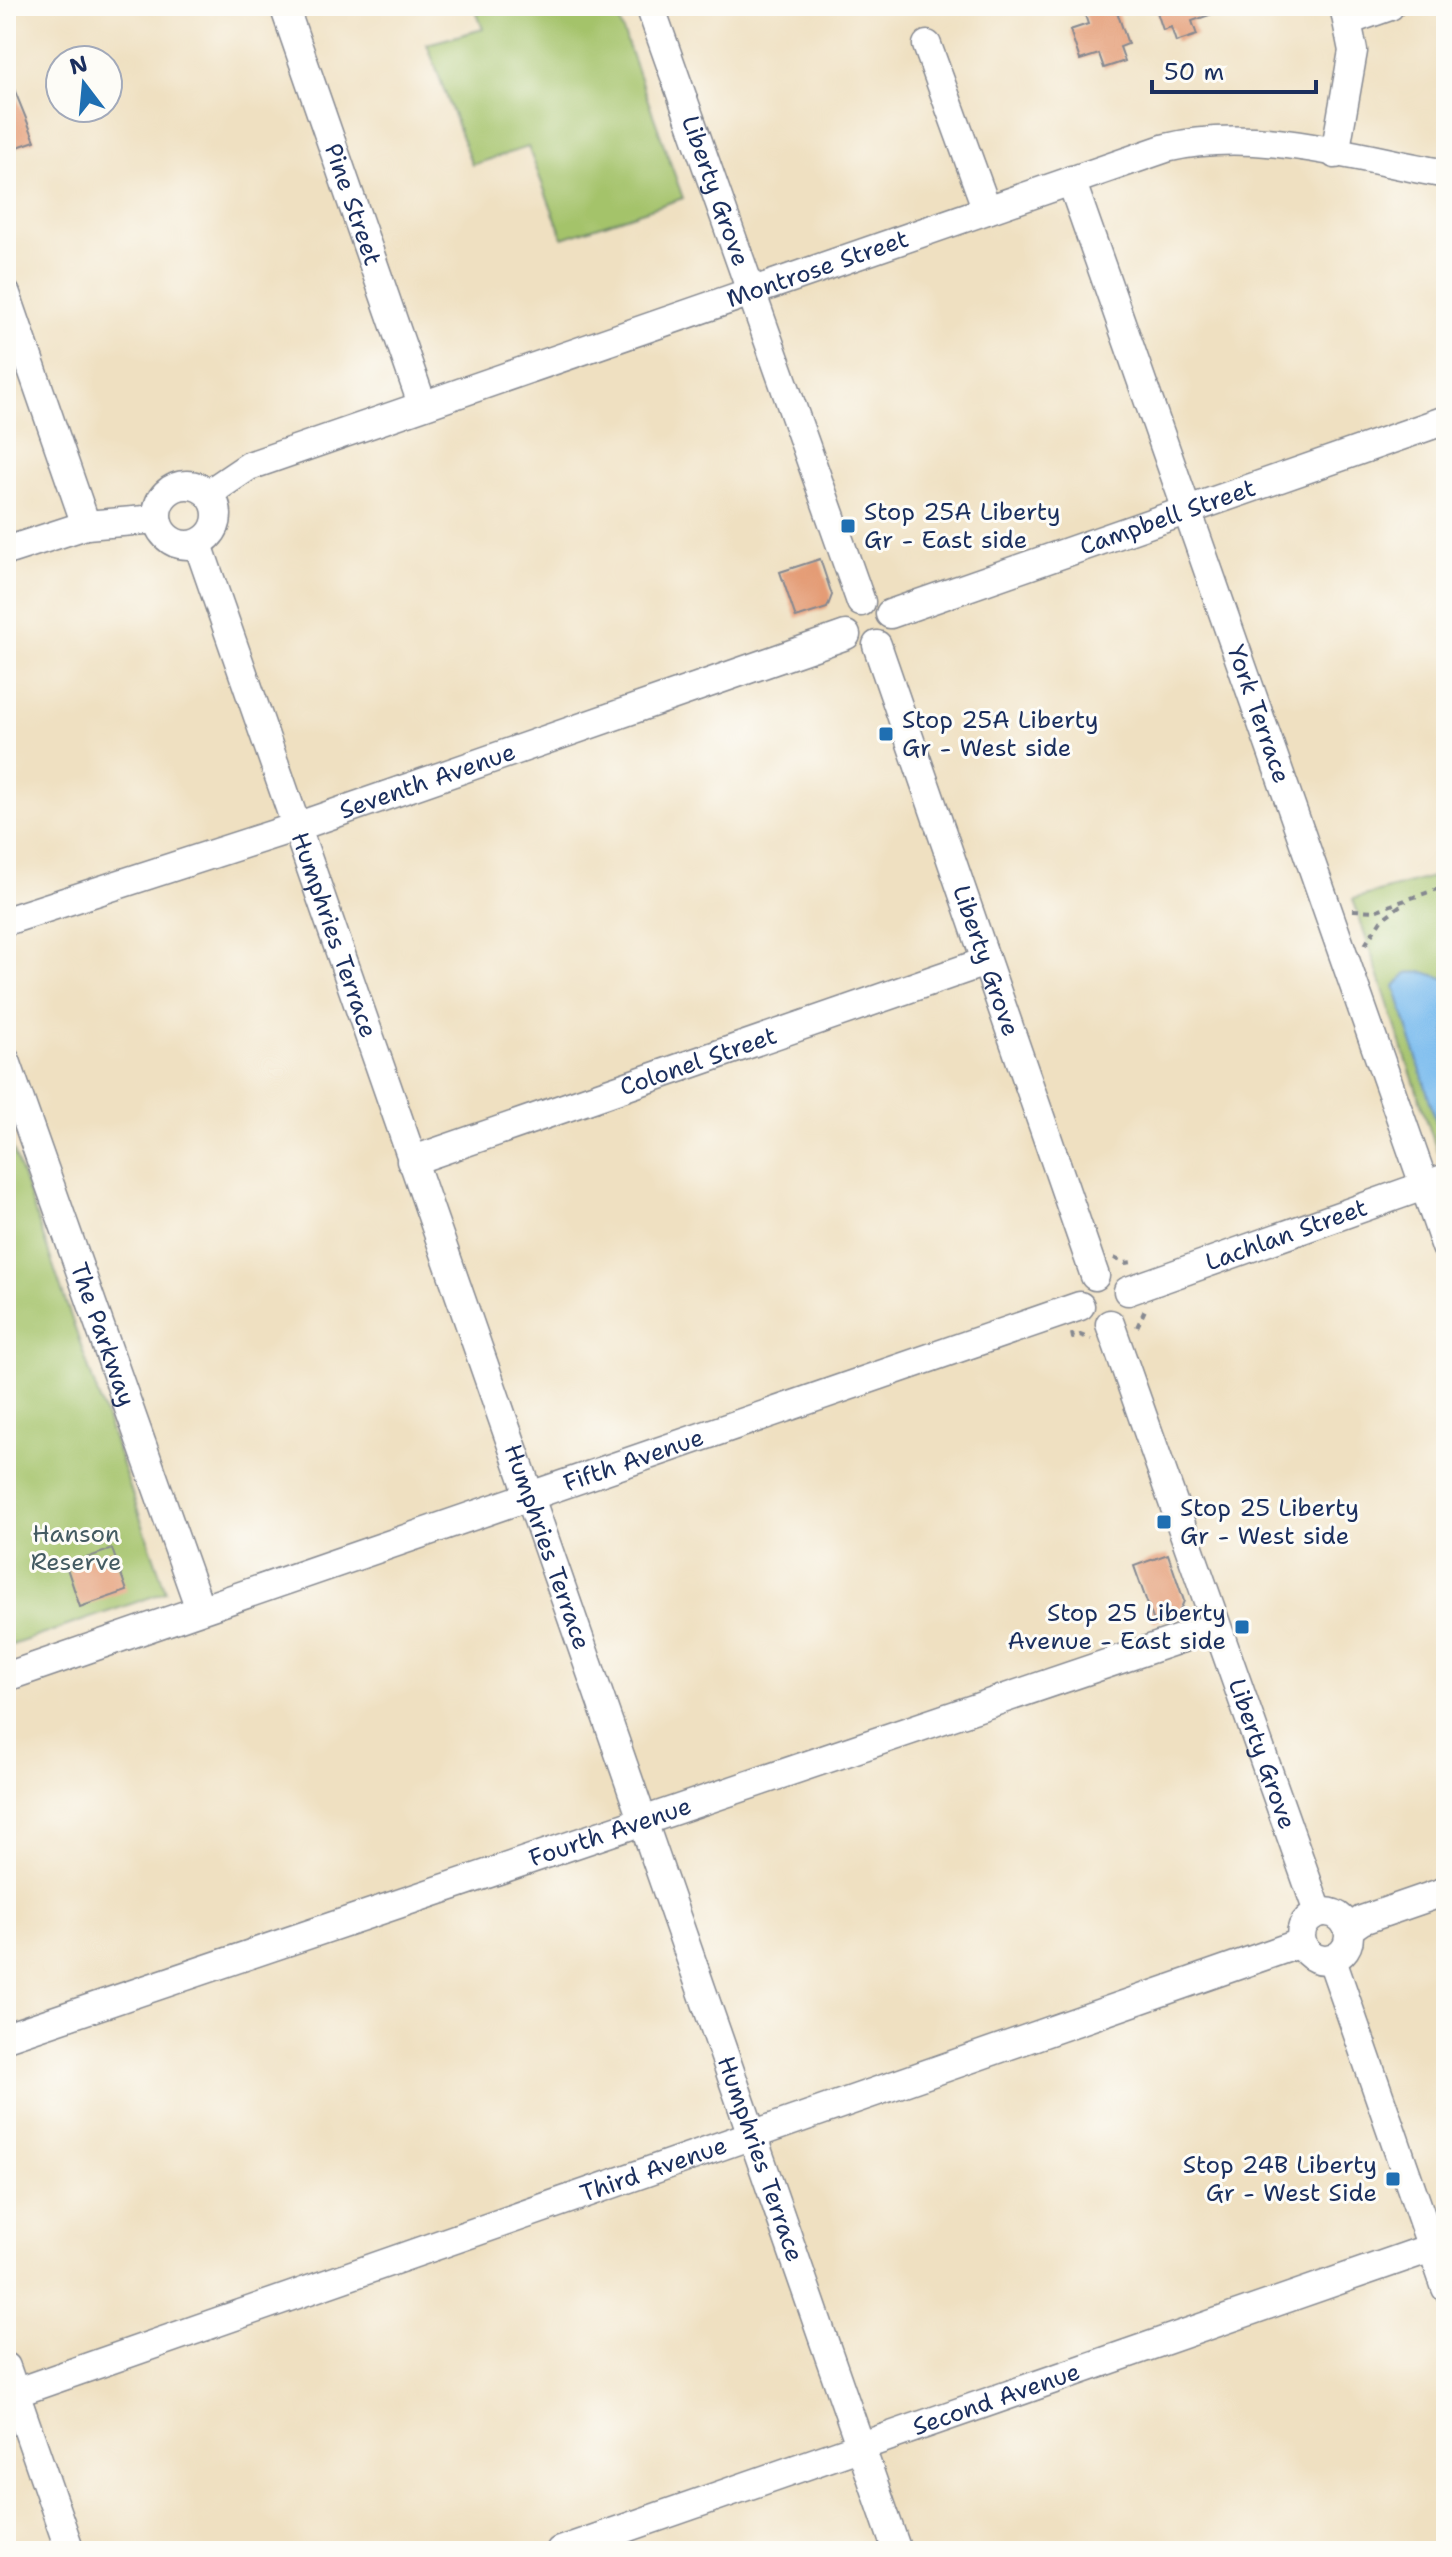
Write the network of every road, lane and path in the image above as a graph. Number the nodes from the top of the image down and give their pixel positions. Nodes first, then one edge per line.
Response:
1 (284, 6) edge
2 (650, 6) edge
3 (1390, 6) edge
4 (1347, 13) edge
5 (927, 45) dead end
6 (1335, 154) junction
7 (1446, 174) edge
8 (1071, 180) junction
9 (987, 210) junction
10 (751, 292) junction
11 (6, 294) edge
12 (422, 404) junction
13 (1446, 420) edge
14 (209, 493) junction
15 (1187, 510) junction
16 (157, 519) junction
17 (86, 525) junction
18 (198, 544) junction
19 (6, 551) edge
20 (861, 602) junction
21 (890, 614) junction
22 (846, 635) junction
23 (877, 645) junction
24 (296, 827) junction
25 (1446, 886) edge
26 (1406, 901) junction
27 (6, 921) edge
28 (1353, 923) dead end
29 (1358, 936) dead end
30 (985, 962) junction
31 (6, 1061) edge
32 (411, 1161) junction
33 (1435, 1182) edge
34 (1446, 1247) edge
35 (1095, 1276) junction
36 (1128, 1291) junction
37 (1080, 1306) junction
38 (1110, 1324) junction
39 (529, 1495) junction
40 (200, 1609) junction
41 (1215, 1627) junction
42 (6, 1677) edge
43 (644, 1821) junction
44 (1446, 1891) edge
45 (1318, 1912) junction
46 (1349, 1929) junction
47 (1301, 1943) junction
48 (1332, 1960) junction
49 (6, 2037) edge
50 (752, 2135) junction
51 (1431, 2248) junction
52 (1446, 2288) edge
53 (9, 2385) edge
54 (861, 2446) junction
55 (70, 2551) edge
56 (560, 2551) edge
57 (897, 2551) edge

1 - 12 street, Pine Street
2 - 10 street, Liberty Grove
3 - 4 street
4 - 6 street
5 - 9 street
6 - 7 street, Montrose Street
6 - 8 street, Montrose Street
8 - 9 street, Montrose Street
8 - 15 street, York Terrace
9 - 10 street, Montrose Street
10 - 12 street, Montrose Street
10 - 20 street, Liberty Grove
11 - 17 street
12 - 14 street, Montrose Street
13 - 15 street, Campbell Street
14 - 16 street
14 - 18 street
15 - 21 street, Campbell Street
15 - 33 street, York Terrace
16 - 17 street
16 - 18 street
17 - 19 street
18 - 24 street, Humphries Terrace
20 - 21 street
20 - 22 street
21 - 23 street
22 - 23 street
22 - 24 street, Seventh Avenue
23 - 30 street, Liberty Grove
24 - 27 street, Seventh Avenue
24 - 32 street, Humphries Terrace
25 - 26 path
26 - 28 path
26 - 29 path
30 - 32 street, Colonel Street
30 - 35 street, Liberty Grove
31 - 40 street, The Parkway
32 - 39 street, Humphries Terrace
33 - 34 street, York Terrace
33 - 36 street, Lachlan Street
35 - 36 street
35 - 37 street
36 - 38 street
37 - 38 street
37 - 39 street, Fifth Avenue
38 - 41 street, Liberty Grove
39 - 40 street, Fifth Avenue
39 - 43 street, Humphries Terrace
40 - 42 street, Fifth Avenue
41 - 43 street, Fourth Avenue
41 - 45 street, Liberty Grove
43 - 49 street, Fourth Avenue
43 - 50 street, Humphries Terrace
44 - 46 street
45 - 46 street
45 - 47 street
46 - 48 street
47 - 48 street
47 - 50 street, Third Avenue
48 - 51 street
50 - 53 street, Third Avenue
50 - 54 street, Humphries Terrace
51 - 52 street
51 - 54 street, Second Avenue
53 - 55 street
54 - 56 street, Second Avenue
54 - 57 street, Humphries Terrace

